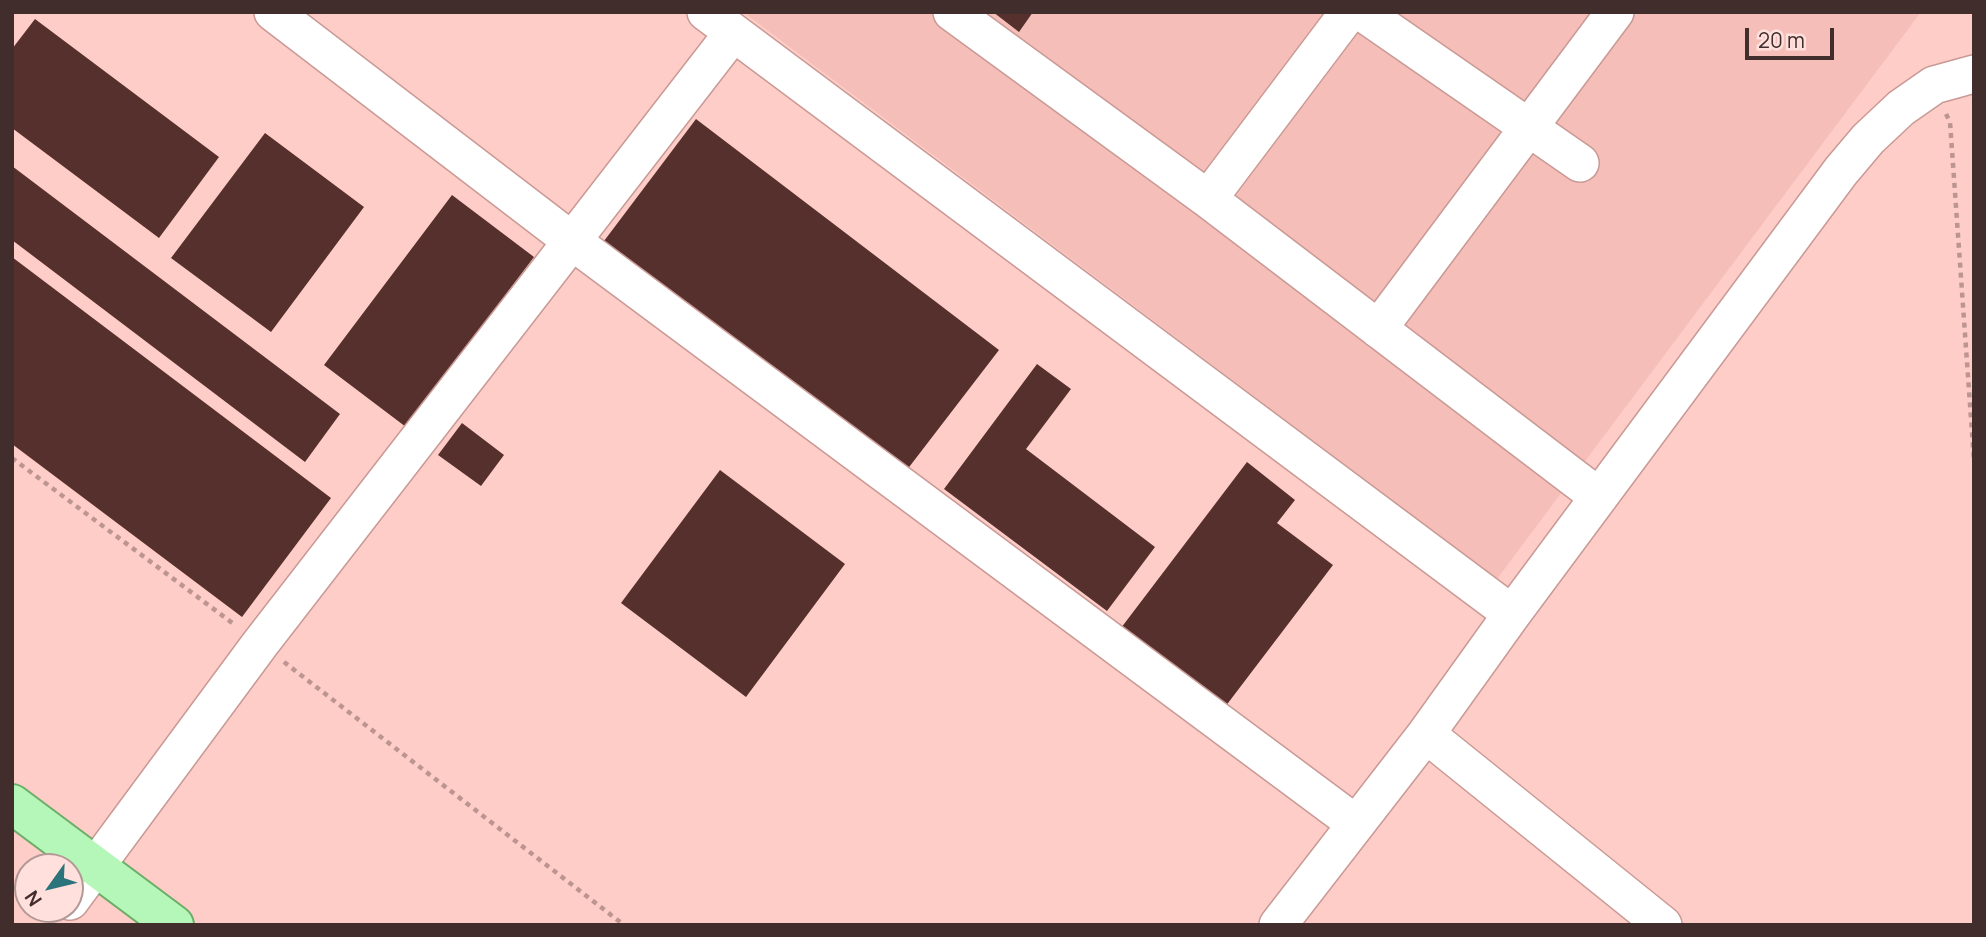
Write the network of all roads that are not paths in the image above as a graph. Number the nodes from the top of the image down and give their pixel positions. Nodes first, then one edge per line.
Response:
1 (273, 12) edge
2 (952, 12) edge
3 (1349, 12) edge
4 (1362, 12) edge
5 (1615, 12) edge
6 (720, 22) edge
7 (1974, 74) edge
8 (1528, 128) junction
9 (1580, 163) dead end
10 (1208, 199) junction
11 (572, 240) junction
12 (1378, 328) junction
13 (1599, 497) junction
14 (1512, 614) junction
15 (1426, 734) junction
16 (12, 804) edge
17 (1356, 824) junction
18 (96, 866) junction
19 (84, 882) edge
20 (174, 925) edge
21 (1278, 925) edge
22 (1663, 925) edge

1 - 11 street
2 - 10 street
3 - 10 street
4 - 8 street
5 - 8 street
6 - 11 street
6 - 14 street
7 - 13 street
8 - 9 street
8 - 12 street
10 - 12 street
11 - 17 street
11 - 18 street
12 - 13 street
13 - 14 street
14 - 15 street
15 - 17 street
15 - 22 street
16 - 18 main road
17 - 21 street
18 - 19 street
18 - 20 main road

